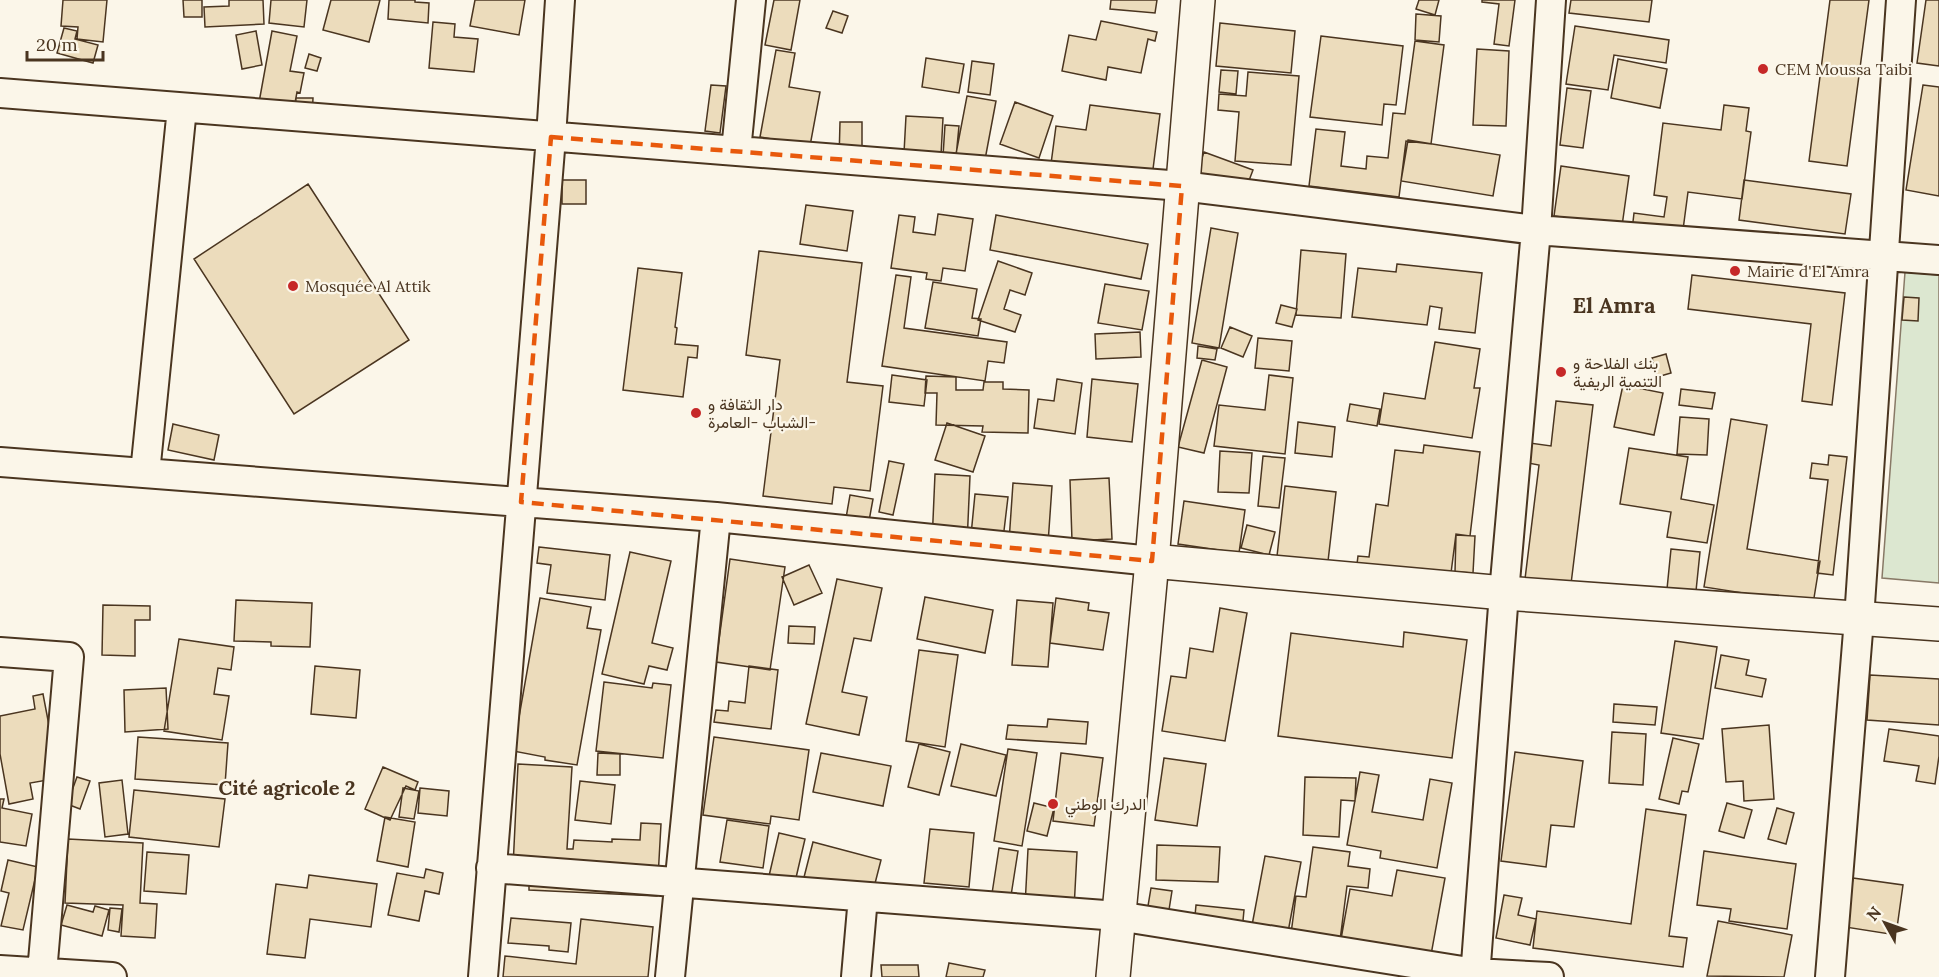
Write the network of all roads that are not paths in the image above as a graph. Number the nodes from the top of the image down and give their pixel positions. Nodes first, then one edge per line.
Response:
1 (560, 0) edge
2 (751, 0) edge
3 (1197, 0) edge
4 (1551, 0) edge
5 (1901, 0) edge
6 (0, 93) edge
7 (182, 108) junction
8 (551, 137) junction
9 (735, 151) junction
10 (1182, 186) junction
11 (1536, 230) junction
12 (1884, 256) junction
13 (1939, 260) edge
14 (0, 462) edge
15 (145, 473) junction
16 (521, 502) junction
17 (716, 518) junction
18 (1152, 561) junction
19 (1504, 593) junction
20 (1858, 619) junction
21 (1939, 624) edge
22 (0, 652) edge
23 (491, 868) junction
24 (678, 882) junction
25 (863, 897) junction
26 (1118, 916) junction
27 (0, 970) edge
28 (42, 973) junction
29 (1475, 975) edge
30 (112, 977) edge
31 (483, 977) edge
32 (670, 977) edge
33 (856, 977) edge
34 (1113, 977) edge
35 (1549, 977) edge
36 (1830, 977) edge

1 - 8 street
2 - 9 street
3 - 10 main road
4 - 11 street
5 - 12 street
6 - 7 street
7 - 8 street
7 - 15 street
8 - 9 street
8 - 16 street
9 - 10 street
10 - 11 street
10 - 18 main road
11 - 12 street
11 - 19 street
12 - 13 street
12 - 20 street
14 - 15 street
15 - 16 street
16 - 17 street
16 - 23 street
17 - 18 street
17 - 24 street
18 - 19 main road
18 - 26 main road
19 - 20 main road
19 - 29 street
20 - 21 main road
20 - 36 street
22 - 28 street
23 - 24 street
23 - 31 street
24 - 25 street
24 - 32 street
25 - 26 street
25 - 33 street
26 - 29 street
26 - 34 main road
27 - 28 street
28 - 30 street
29 - 35 street

